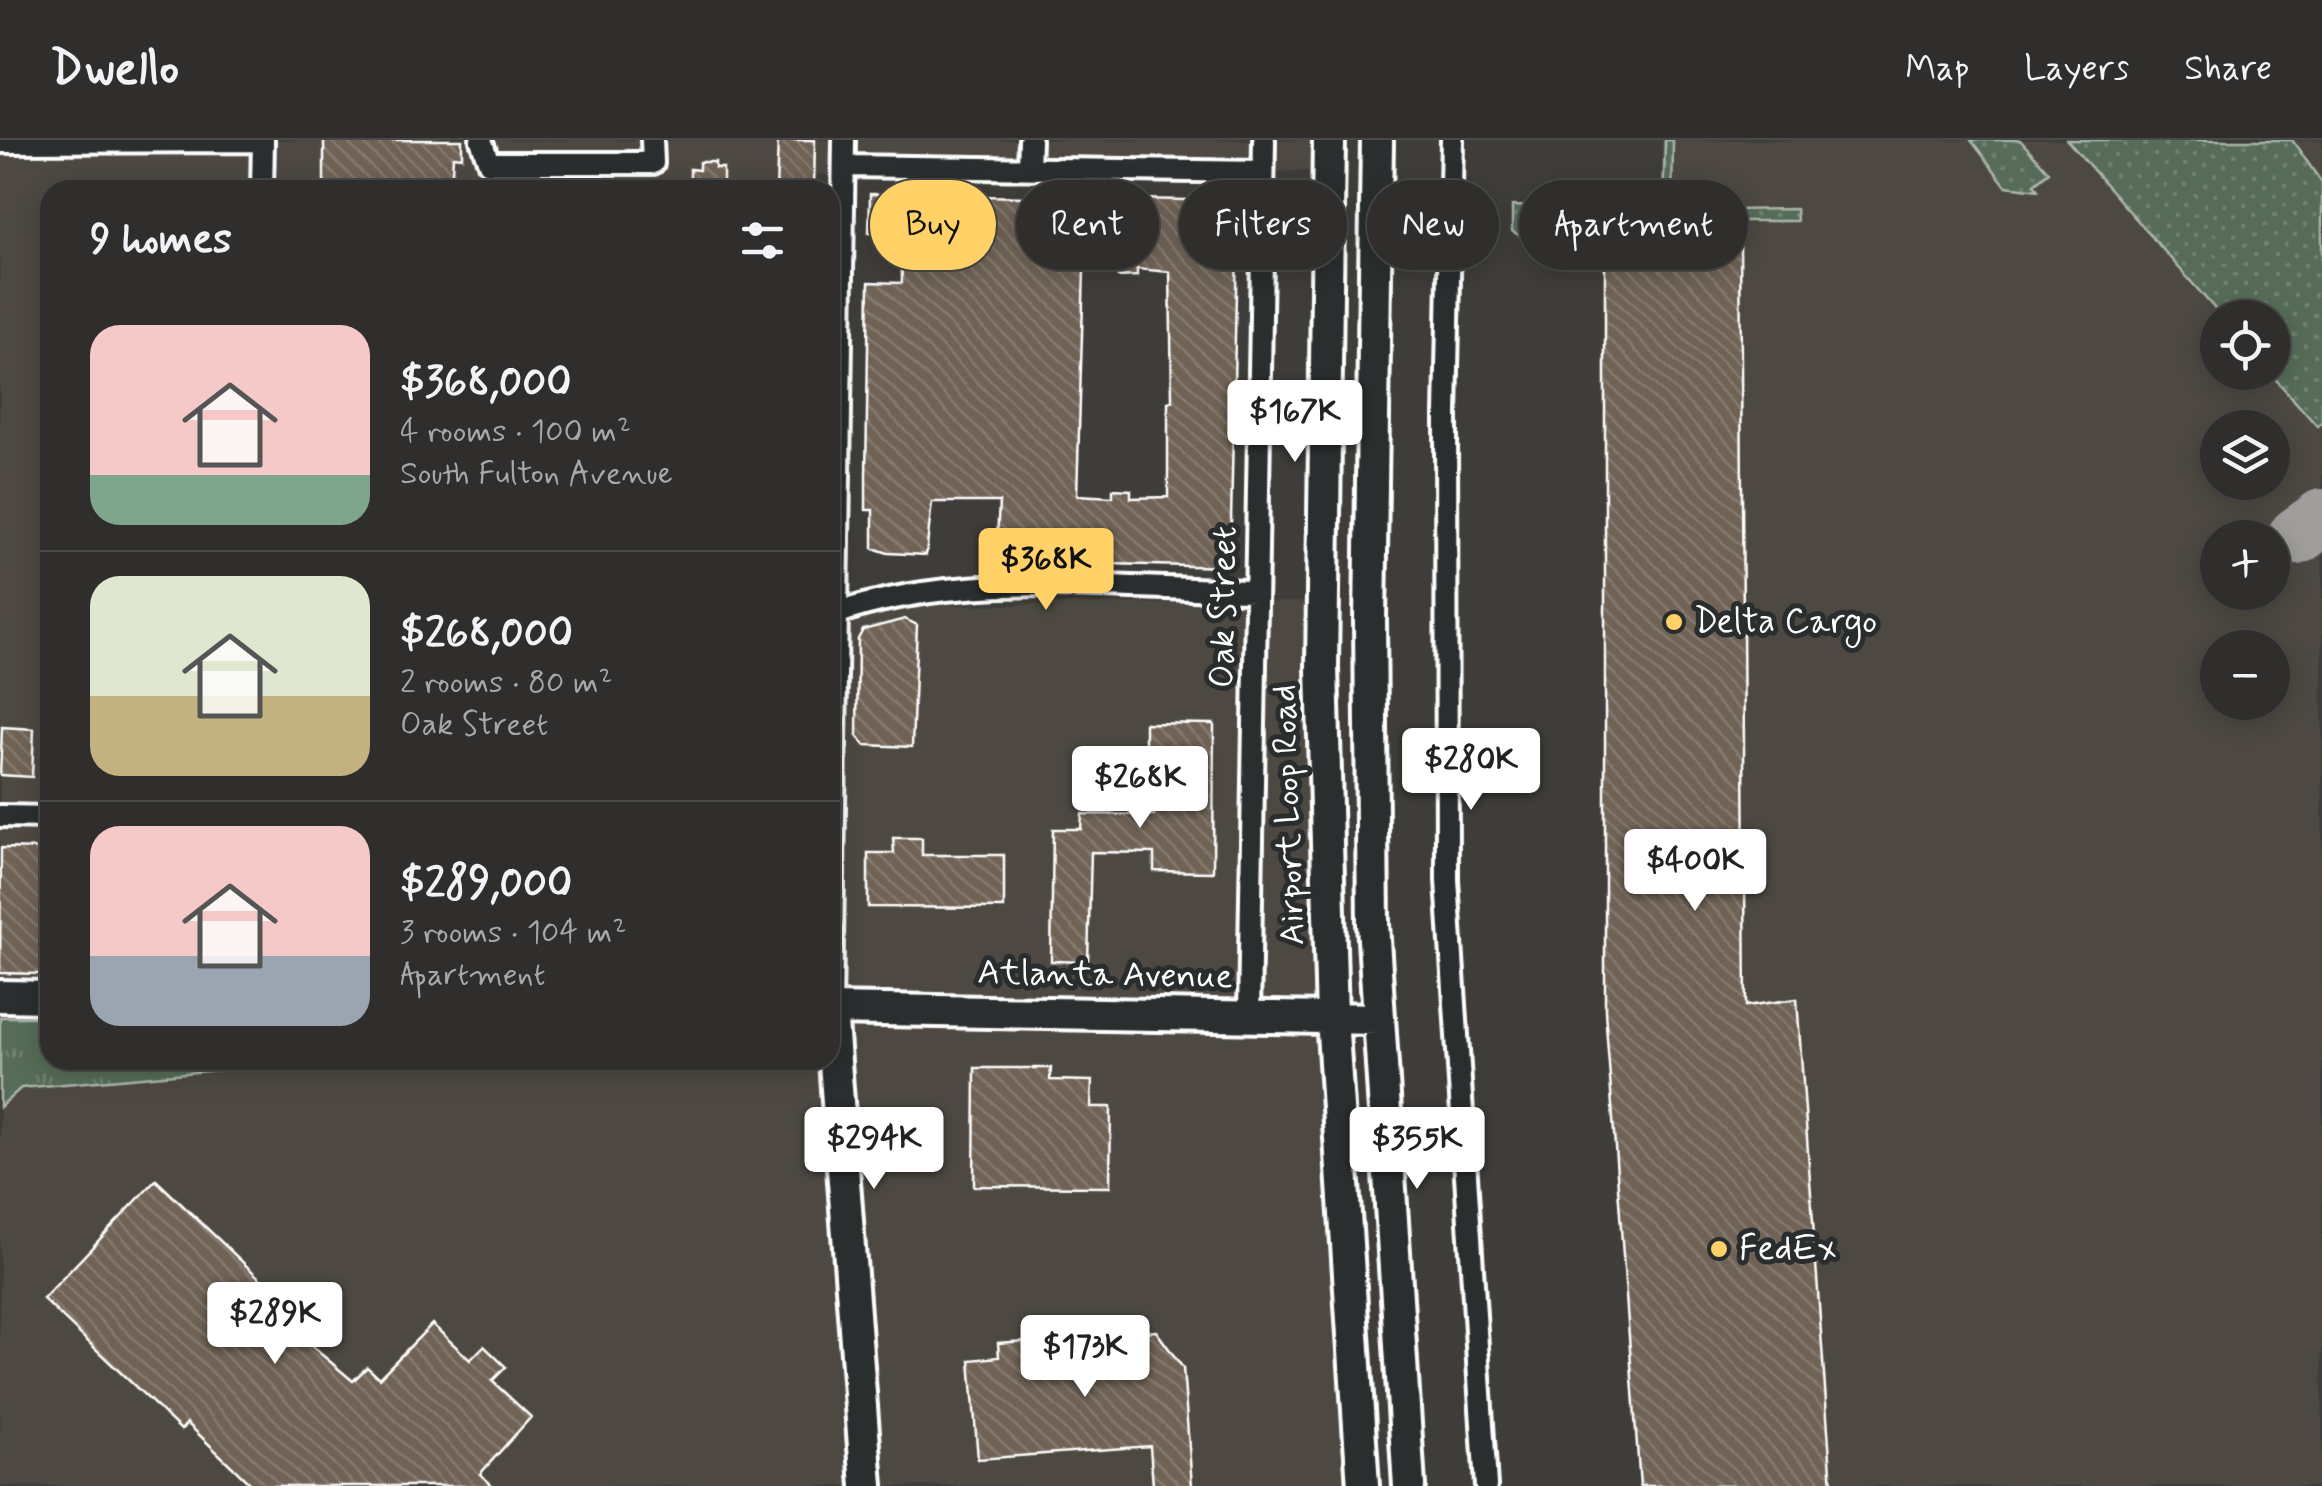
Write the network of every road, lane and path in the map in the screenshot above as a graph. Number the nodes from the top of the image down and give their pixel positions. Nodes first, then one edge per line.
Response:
1 (263, 140) edge
2 (481, 140) edge
3 (652, 140) edge
4 (844, 140) edge
5 (1030, 140) edge
6 (1264, 140) edge
7 (1329, 140) edge
8 (1377, 140) edge
9 (1452, 140) edge
10 (0, 142) edge
11 (844, 166) junction
12 (1030, 168) junction
13 (1263, 172) junction
14 (262, 180) edge
15 (840, 218) edge
16 (1256, 591) junction
17 (840, 613) edge
18 (0, 816) edge
19 (40, 816) edge
20 (0, 996) edge
21 (40, 997) edge
22 (840, 1008) edge
23 (1249, 1015) junction
24 (1332, 1018) junction
25 (1378, 1018) junction
26 (835, 1070) edge
27 (867, 1486) edge
28 (1363, 1486) edge
29 (1409, 1486) edge
30 (1486, 1486) edge

1 - 10 street
1 - 14 street
2 - 3 street
4 - 11 street
5 - 12 street
6 - 13 street, Oak Street
7 - 24 main road, Airport Loop Road
8 - 25 main road
9 - 30 street
11 - 12 street
11 - 15 street
12 - 13 street
13 - 16 street, Oak Street
16 - 17 street
16 - 23 street, Oak Street
18 - 19 street
20 - 21 main road
22 - 23 main road, Atlanta Avenue
23 - 24 main road, Atlanta Avenue
24 - 25 main road, Atlanta Avenue
24 - 28 main road, Airport Loop Road
25 - 29 main road
26 - 27 main road

